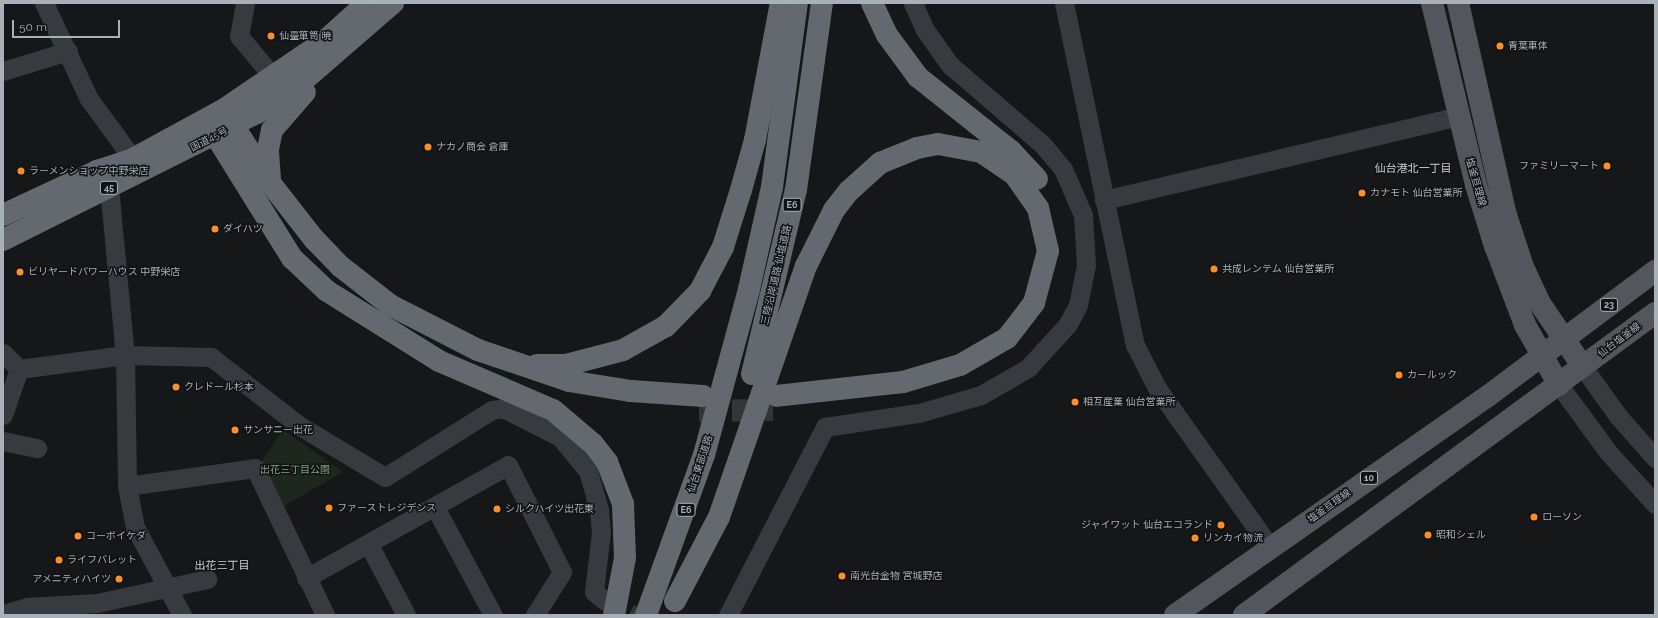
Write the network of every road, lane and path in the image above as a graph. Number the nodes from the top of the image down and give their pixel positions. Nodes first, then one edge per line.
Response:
1 (44, 3) edge
2 (245, 3) edge
3 (367, 3) edge
4 (393, 3) edge
5 (781, 3) edge
6 (797, 3) edge
7 (822, 3) edge
8 (872, 3) edge
9 (913, 3) edge
10 (1064, 3) edge
11 (1432, 3) edge
12 (1458, 3) edge
13 (347, 44) junction
14 (68, 51) junction
15 (3, 71) edge
16 (274, 78) junction
17 (1458, 116) junction
18 (219, 123) junction
19 (133, 159) junction
20 (271, 184) junction
21 (109, 187) junction
22 (1104, 200) junction
23 (3, 215) edge
24 (3, 240) edge
25 (1655, 271) edge
26 (1655, 313) edge
27 (1562, 338) junction
28 (3, 353) edge
29 (125, 355) junction
30 (1541, 355) junction
31 (520, 366) junction
32 (1583, 367) junction
33 (20, 369) junction
34 (489, 380) junction
35 (1559, 385) junction
36 (707, 403) junction
37 (3, 415) edge
38 (3, 441) edge
39 (37, 448) dead end
40 (1655, 458) edge
41 (127, 486) junction
42 (1655, 504) edge
43 (436, 507) junction
44 (369, 545) junction
45 (1270, 547) junction
46 (306, 578) junction
47 (207, 579) dead end
48 (164, 588) junction
49 (609, 608) edge
50 (672, 608) edge
51 (3, 614) edge
52 (182, 615) edge
53 (325, 615) edge
54 (406, 615) edge
55 (492, 615) edge
56 (535, 615) edge
57 (646, 615) edge
58 (728, 615) edge
59 (1175, 615) edge
60 (1244, 615) edge

1 - 14 street
2 - 16 street
3 - 16 highway, 国道45号 / 45
4 - 13 highway, 国道45号 / 45
5 - 31 highway
6 - 36 highway, E6
7 - 50 highway, 三陸沿岸道路;仙塩道路 / E6
8 - 50 highway
9 - 58 street
10 - 22 street
11 - 17 main road, 塩釜亘理線
12 - 27 main road, 塩釜亘理線
13 - 18 highway, 国道45号 / 45
13 - 20 highway
14 - 15 street
14 - 19 street
16 - 18 highway, 国道45号 / 45
17 - 22 street
17 - 30 main road, 塩釜亘理線
18 - 19 highway, 国道45号 / 45
18 - 20 highway
18 - 21 highway, 国道45号 / 45
18 - 34 highway
19 - 23 highway, 国道45号 / 45
20 - 31 highway
21 - 24 highway, 国道45号 / 45
21 - 29 street
22 - 45 street
25 - 27 main road, 23
26 - 32 main road, 仙台塩釜線
27 - 30 main road, 塩釜亘理線 / 10
27 - 32 main road, 塩釜亘理線
28 - 33 street
29 - 33 street
29 - 41 street
29 - 49 street
30 - 35 main road, 塩釜亘理線
30 - 45 main road, 塩釜亘理線 / 10
31 - 36 highway
32 - 35 main road
32 - 40 street
33 - 37 street
34 - 36 highway
34 - 49 highway
35 - 42 street
35 - 60 main road
36 - 57 highway, 仙台東部道路 / E6
38 - 39 street
41 - 46 street
41 - 48 street
43 - 44 street
43 - 55 street
43 - 56 street
44 - 46 street
44 - 54 street
45 - 59 main road, 塩釜亘理線 / 10
46 - 53 street
47 - 48 street
48 - 51 street
48 - 52 street

